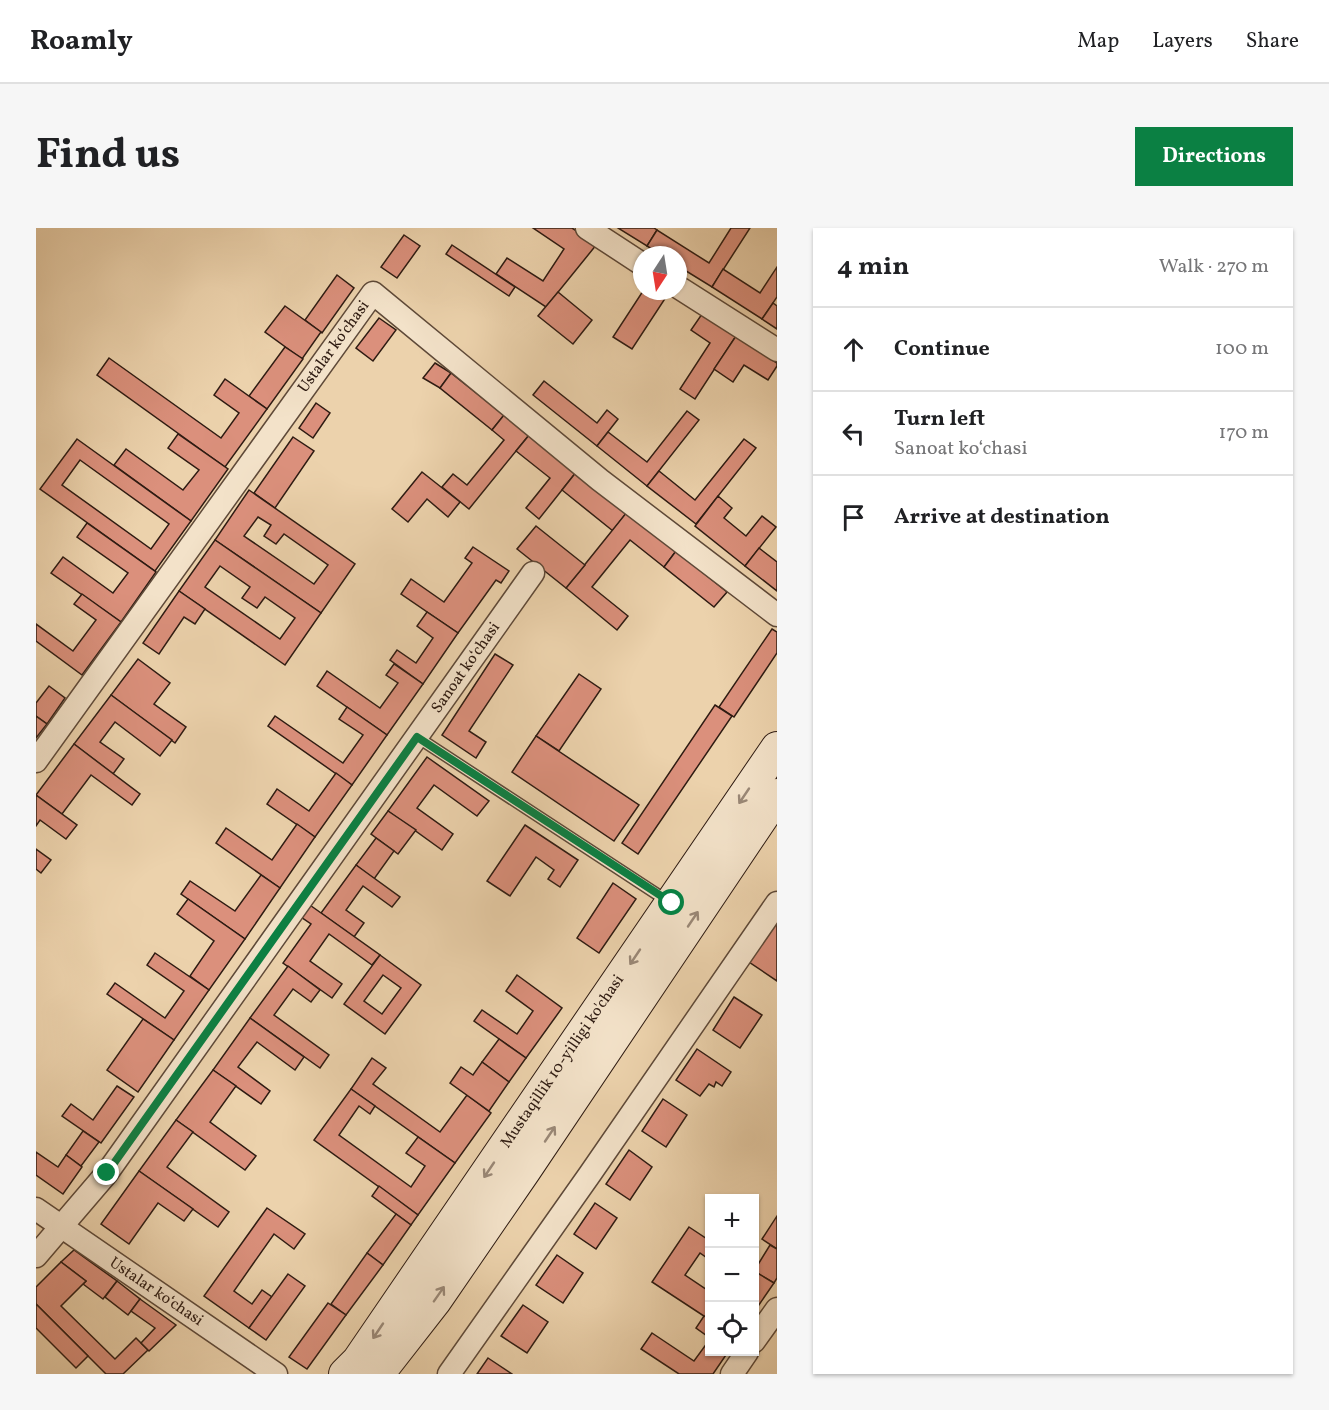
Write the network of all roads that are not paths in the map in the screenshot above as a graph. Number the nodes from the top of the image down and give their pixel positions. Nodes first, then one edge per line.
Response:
1 (587, 228) edge
2 (633, 258) edge
3 (687, 293) edge
4 (777, 350) edge
5 (533, 573) dead end
6 (777, 615) edge
7 (417, 737) junction
8 (777, 748) edge
9 (36, 761) edge
10 (775, 804) edge
11 (672, 903) junction
12 (777, 903) edge
13 (36, 1209) edge
14 (61, 1228) junction
15 (36, 1256) edge
16 (777, 1309) edge
17 (759, 1334) edge
18 (744, 1356) edge
19 (276, 1374) edge
20 (345, 1374) edge
21 (378, 1374) edge
22 (449, 1374) edge
23 (732, 1374) edge

1 - 2 street
3 - 4 street
5 - 7 street, Sanoat koʻchasi
6 - 9 street, Ustalar koʻchasi
7 - 11 lane
7 - 14 street, Sanoat koʻchasi
8 -> 11 main road, Mustaqillik 10-yilligi ko'chasi
21 -> 10 main road, Mustaqillik 10-yilligi ko'chasi
11 -> 20 main road, Mustaqillik 10-yilligi ko'chasi
12 - 22 street
13 - 14 street, Ustalar koʻchasi
14 - 15 street, Sanoat koʻchasi
14 - 19 street, Ustalar koʻchasi
16 - 17 street
18 - 23 street

